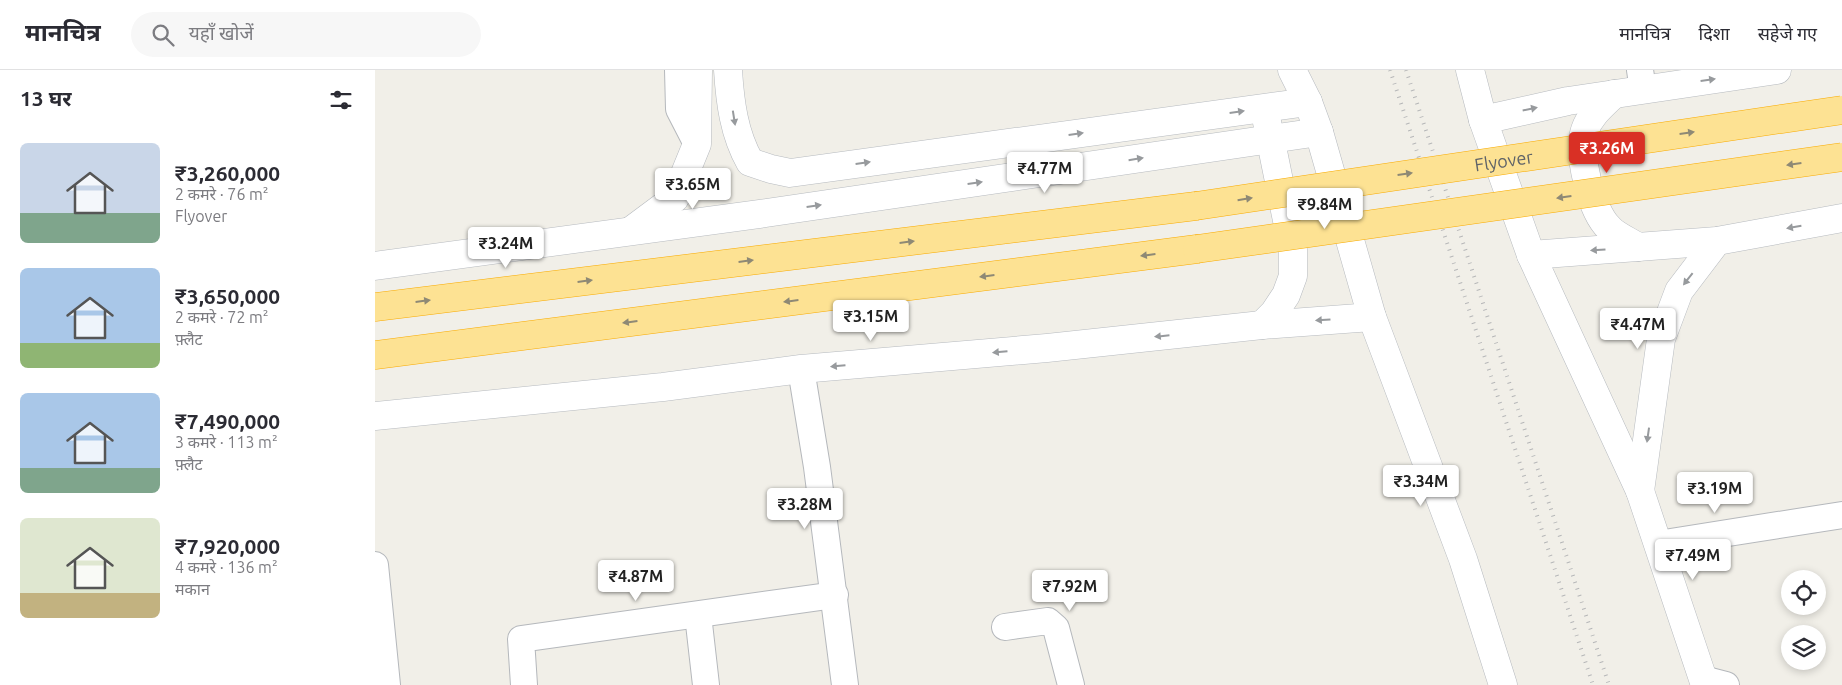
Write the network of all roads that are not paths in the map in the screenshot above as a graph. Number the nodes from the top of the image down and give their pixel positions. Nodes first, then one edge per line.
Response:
1 (678, 70) edge
2 (698, 70) edge
3 (728, 70) edge
4 (1292, 70) edge
5 (1470, 70) edge
6 (1777, 70) edge
7 (1641, 80) edge
8 (1614, 94) junction
9 (1308, 102) junction
10 (1264, 109) junction
11 (1842, 110) edge
12 (1483, 120) junction
13 (1319, 132) junction
14 (1272, 139) junction
15 (697, 144) junction
16 (1842, 156) edge
17 (1842, 218) edge
18 (631, 231) junction
19 (1717, 241) junction
20 (1638, 247) junction
21 (1531, 255) junction
22 (375, 266) edge
23 (375, 307) edge
24 (1372, 317) junction
25 (1262, 325) junction
26 (375, 355) edge
27 (801, 369) junction
28 (375, 416) edge
29 (1641, 491) junction
30 (1842, 515) edge
31 (1658, 544) junction
32 (375, 564) edge
33 (835, 595) junction
34 (698, 615) junction
35 (1005, 627) dead end
36 (1711, 683) edge
37 (387, 685) edge
38 (524, 685) edge
39 (706, 685) edge
40 (845, 685) edge
41 (1071, 685) edge
42 (1503, 685) edge

1 - 15 street
2 - 15 street
3 -> 10 street
4 - 9 street
5 - 12 street
7 -> 6 street
7 - 8 street
12 -> 8 street
8 - 20 street
9 - 10 street
9 - 13 street
10 - 14 street
23 -> 11 highway, Flyover, bridge
12 - 21 street
13 - 14 street
13 - 24 street
18 -> 14 street
14 - 25 street
15 - 18 street
16 -> 26 highway, bridge
17 -> 19 street
18 - 22 street
19 - 20 street
19 -> 29 street
20 -> 21 street
21 - 29 street
24 -> 25 street
24 - 42 street
25 -> 27 street
27 - 28 street
27 - 33 street
29 - 31 street
30 - 31 street
31 - 36 street
32 - 37 street
33 - 34 street
33 - 40 street
34 - 38 street
34 - 39 street
35 - 41 street

